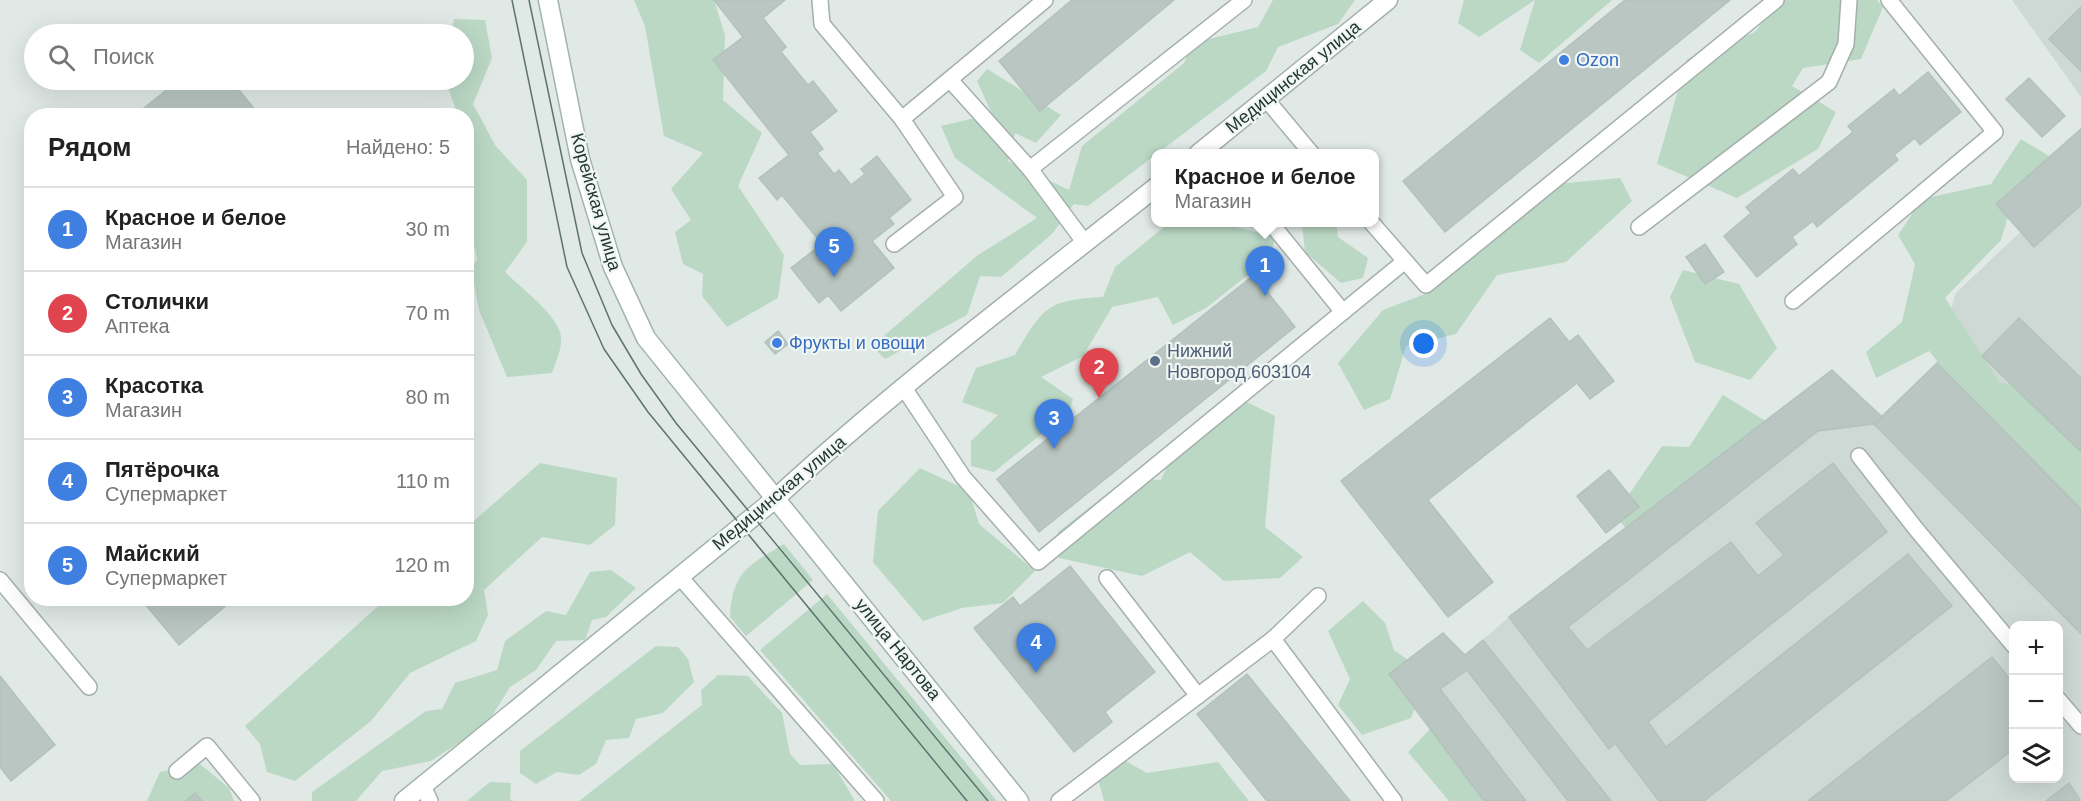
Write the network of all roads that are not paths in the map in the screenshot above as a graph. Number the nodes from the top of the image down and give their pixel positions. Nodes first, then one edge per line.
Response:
1 (548, 0) edge
2 (820, 0) edge
3 (1045, 0) edge
4 (1244, 0) edge
5 (1388, 0) edge
6 (1776, 0) edge
7 (1849, 0) edge
8 (1889, 0) edge
9 (951, 81) junction
10 (1266, 99) junction
11 (902, 119) junction
12 (1209, 149) edge
13 (1309, 149) edge
14 (1030, 169) junction
15 (1151, 190) edge
16 (1274, 227) edge
17 (1375, 227) edge
18 (1639, 227) dead end
19 (1085, 243) junction
20 (894, 244) dead end
21 (1405, 261) junction
22 (1793, 301) dead end
23 (1343, 312) junction
24 (904, 388) junction
25 (1859, 456) dead end
26 (775, 499) junction
27 (680, 577) junction
28 (1107, 578) dead end
29 (0, 580) edge
30 (1318, 596) dead end
31 (1273, 639) junction
32 (2009, 641) edge
33 (89, 687) dead end
34 (1198, 696) junction
35 (2063, 705) edge
36 (2081, 726) edge
37 (177, 771) dead end
38 (426, 793) edge
39 (252, 801) edge
40 (404, 801) edge
41 (876, 801) edge
42 (1019, 801) edge
43 (1059, 801) edge
44 (1394, 801) edge

1 - 26 street, Корейская улица
2 - 11 lane
3 - 9 lane
4 - 14 lane
5 - 10 street, Медицинская улица
6 - 21 lane
7 - 18 lane
8 - 22 lane
9 - 11 lane
9 - 14 lane
10 - 12 street, Медицинская улица
10 - 13 lane
11 - 20 lane
14 - 19 lane
15 - 19 street, Медицинская улица
16 - 23 lane
17 - 21 lane
19 - 24 street, Медицинская улица
21 - 23 lane
23 - 24 lane
24 - 26 street, Медицинская улица
25 - 32 lane
26 - 27 street, Медицинская улица
26 - 42 street, улица Нартова
27 - 38 street, Медицинская улица
27 - 41 lane
28 - 34 lane
29 - 33 lane
30 - 31 lane
31 - 34 lane
31 - 44 lane
34 - 43 lane
35 - 36 lane
37 - 39 lane
38 - 40 street, Медицинская улица

